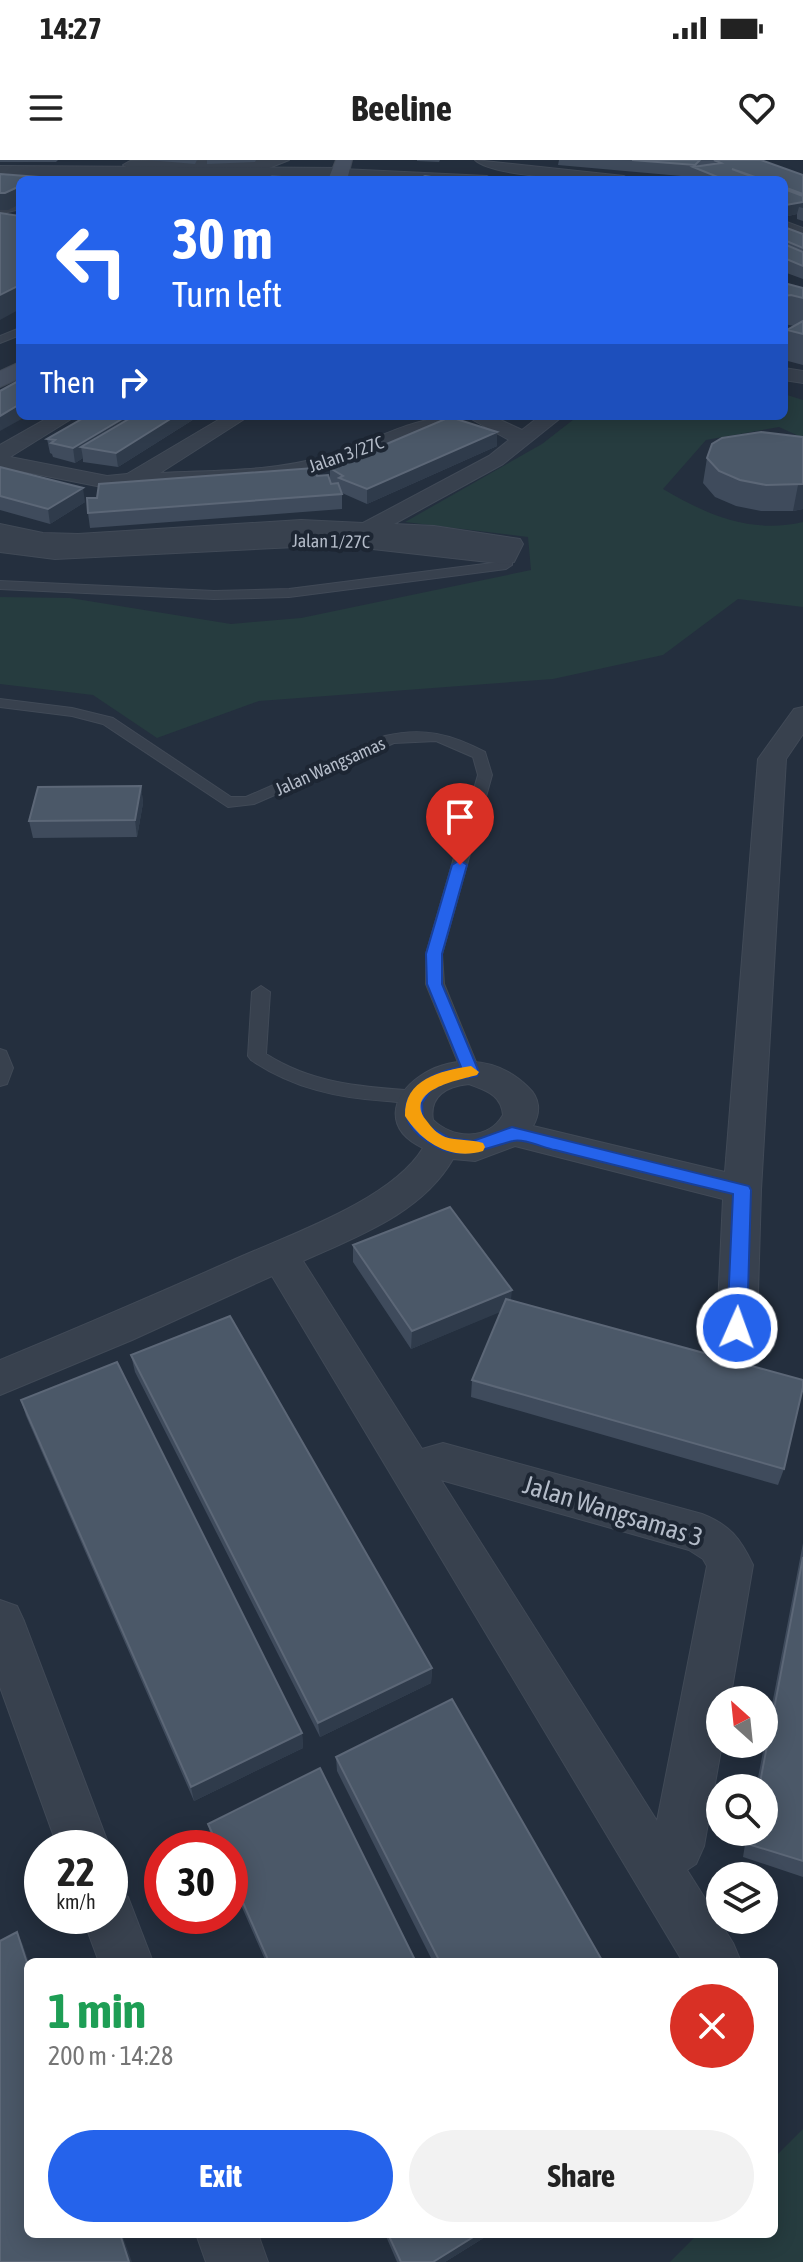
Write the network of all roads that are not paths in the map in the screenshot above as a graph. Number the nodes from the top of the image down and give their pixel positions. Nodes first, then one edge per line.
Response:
1 (282, 160) edge
2 (482, 160) edge
3 (202, 163) edge
4 (126, 171) edge
5 (341, 172) edge
6 (313, 173) edge
7 (0, 174) edge
8 (36, 176) edge
9 (104, 176) edge
10 (208, 176) edge
11 (403, 176) edge
12 (589, 176) edge
13 (59, 420) edge
14 (232, 420) edge
15 (439, 420) edge
16 (484, 420) edge
17 (548, 420) edge
18 (523, 439) junction
19 (0, 454) edge
20 (0, 461) edge
21 (133, 481) junction
22 (371, 528) junction
23 (0, 531) edge
24 (0, 545) edge
25 (430, 548) junction
26 (506, 557) junction
27 (420, 575) junction
28 (0, 585) edge
29 (0, 703) edge
30 (803, 715) edge
31 (261, 992) dead end
32 (0, 1055) edge
33 (471, 1072) junction
34 (0, 1080) edge
35 (418, 1097) junction
36 (512, 1133) junction
37 (444, 1144) junction
38 (742, 1190) junction
39 (279, 1255) junction
40 (737, 1328) dead end
41 (0, 1378) edge
42 (412, 1470) junction
43 (0, 1621) edge
44 (77, 1830) edge
45 (652, 1861) junction
46 (116, 1934) edge
47 (125, 1958) edge
48 (712, 1958) edge
49 (228, 2238) edge
50 (237, 2262) edge

1 - 3 street
2 - 12 street
3 - 4 street
4 - 6 street
4 - 7 street
4 - 9 street
4 - 10 street
5 - 6 street
5 - 11 street
7 - 8 street
13 - 19 street
14 - 21 street
15 - 21 street, Jalan 3/27C
16 - 18 street
17 - 18 street, Jalan 1/27C
18 - 22 street, Jalan 1/27C
20 - 21 street, Jalan 3/27C
22 - 23 street, Jalan 1/27C
22 - 26 street, Jalan 1/27C
24 - 25 street, Jalan 1/27C
25 - 26 street, Jalan 1/27C
25 - 27 lane
26 - 27 lane
27 - 28 lane
29 - 33 lane, Jalan Wangsamas
30 - 38 street
31 - 35 lane
32 - 34 lane
33 - 35 street
33 - 36 street
35 - 37 street
36 - 37 street
36 - 38 street
37 - 39 street
38 - 40 street
39 - 41 street
39 - 42 street
42 - 45 street
42 - 45 street, Jalan Wangsamas 3
43 - 44 street
45 - 48 street
46 - 47 street
49 - 50 street

